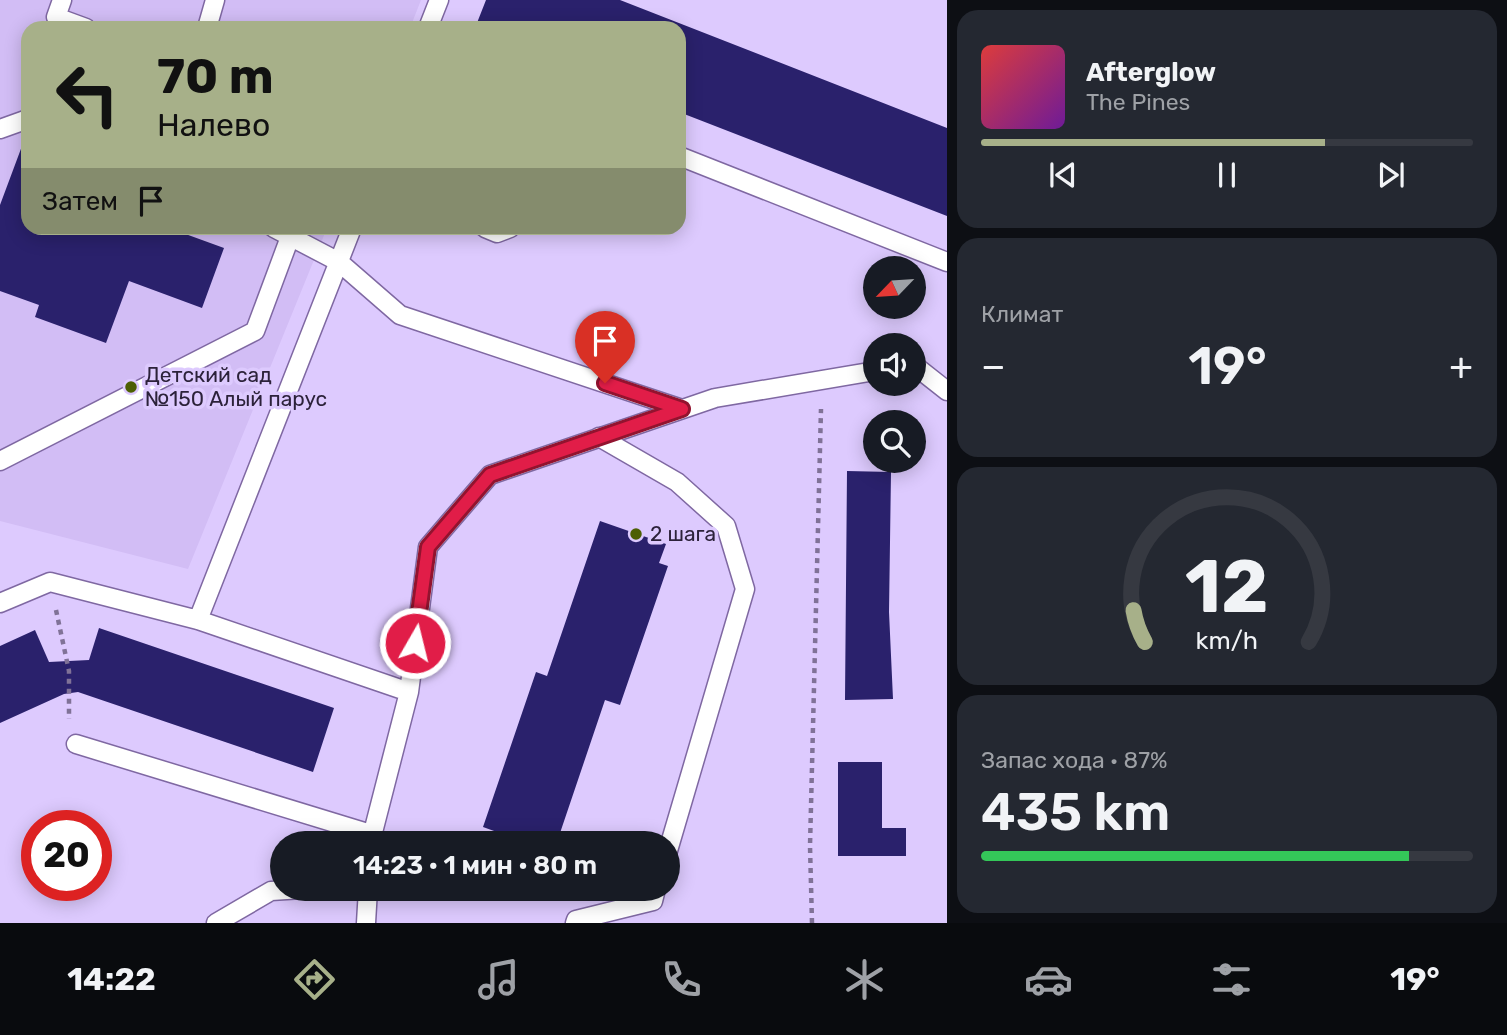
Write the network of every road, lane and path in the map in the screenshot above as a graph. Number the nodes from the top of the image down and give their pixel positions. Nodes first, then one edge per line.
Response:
1 (62, 0) edge
2 (215, 0) edge
3 (439, 0) edge
4 (67, 21) edge
5 (208, 21) edge
6 (431, 21) edge
7 (21, 122) edge
8 (0, 129) edge
9 (686, 159) edge
10 (286, 235) edge
11 (349, 235) edge
12 (290, 237) junction
13 (339, 262) junction
14 (947, 262) edge
15 (863, 373) edge
16 (926, 374) edge
17 (821, 380) junction
18 (947, 391) edge
19 (682, 409) junction
20 (599, 437) junction
21 (0, 461) edge
22 (50, 582) junction
23 (0, 603) edge
24 (198, 620) junction
25 (409, 692) junction
26 (76, 744) joint
27 (345, 831) edge
28 (372, 831) edge
29 (674, 831) edge
30 (270, 892) edge
31 (367, 901) edge
32 (653, 901) edge
33 (216, 923) edge
34 (366, 923) edge
35 (575, 923) edge
36 (812, 923) edge

1 - 4 lane
2 - 5 lane
3 - 6 lane
7 - 8 lane
9 - 14 lane
10 - 12 lane
11 - 13 lane
12 - 13 lane
12 - 21 lane
13 - 19 lane
13 - 24 lane
15 - 17 lane
16 - 18 lane
17 - 19 lane
17 - 36 path
19 - 20 lane
20 - 25 lane
20 - 29 lane
22 - 23 lane
22 - 24 lane
22 - 26 path
24 - 25 lane
25 - 28 lane
26 - 27 lane
30 - 33 lane
31 - 34 lane
32 - 35 lane

